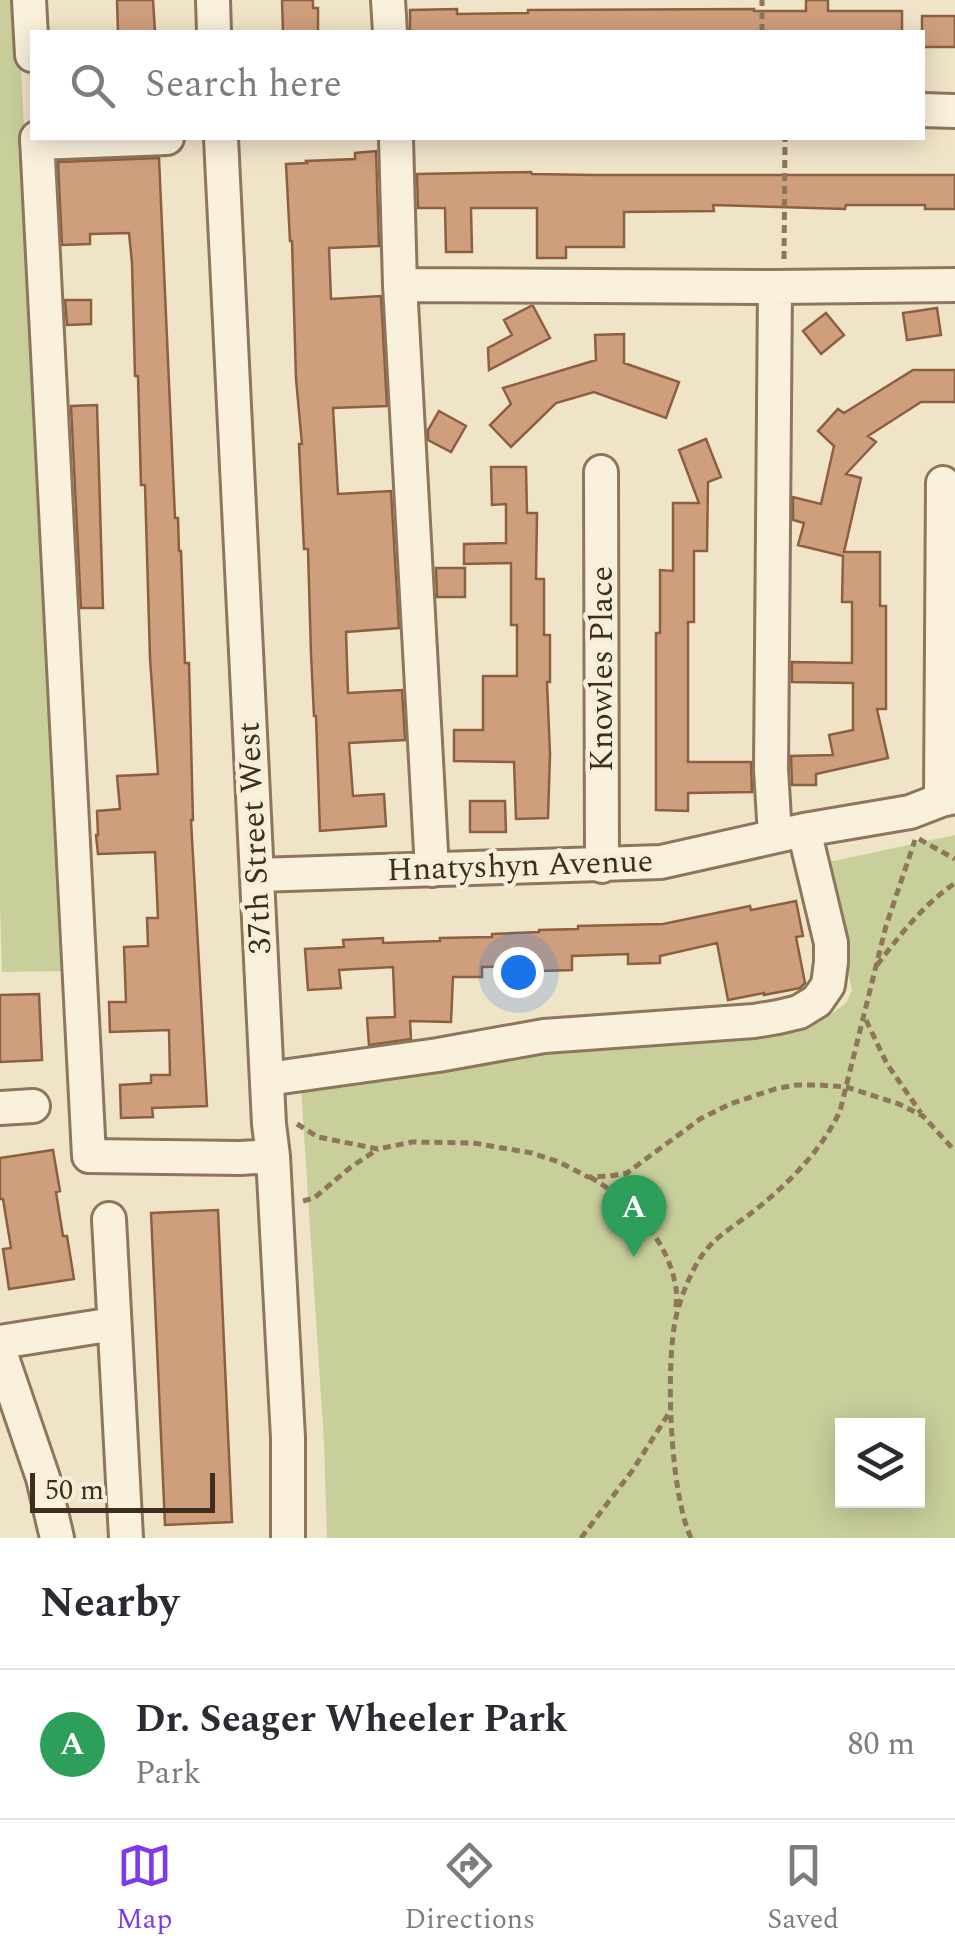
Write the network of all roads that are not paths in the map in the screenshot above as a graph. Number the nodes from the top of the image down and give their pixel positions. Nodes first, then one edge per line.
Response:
1 (30, 0) edge
2 (212, 0) edge
3 (388, 0) edge
4 (31, 30) edge
5 (214, 30) edge
6 (390, 30) edge
7 (925, 110) edge
8 (955, 111) edge
9 (37, 140) edge
10 (221, 140) edge
11 (396, 140) edge
12 (400, 284) junction
13 (955, 286) edge
14 (779, 287) junction
15 (601, 472) dead end
16 (943, 483) dead end
17 (948, 798) edge
18 (789, 833) junction
19 (602, 866) junction
20 (432, 870) junction
21 (257, 875) junction
22 (267, 1079) junction
23 (33, 1106) dead end
24 (0, 1108) edge
25 (271, 1140) junction
26 (109, 1219) dead end
27 (114, 1324) junction
28 (0, 1342) edge
29 (0, 1352) edge
30 (57, 1538) edge
31 (126, 1538) edge
32 (288, 1538) edge

1 - 4 street
2 - 5 street
3 - 6 street
7 - 8 street
9 - 25 street
10 - 21 street, 37th Street West
11 - 12 street
12 - 14 street
12 - 20 street
13 - 14 street
14 - 18 street
15 - 19 street, Knowles Place
16 - 17 street
17 - 18 street, Hnatyshyn Avenue
18 - 19 street, Hnatyshyn Avenue
18 - 22 street
19 - 20 street, Hnatyshyn Avenue
20 - 21 street, Hnatyshyn Avenue
21 - 22 street, 37th Street West
22 - 25 street, 37th Street West
23 - 24 street
25 - 32 street, 37th Street West
26 - 27 street
27 - 28 street
27 - 31 street
29 - 30 street

